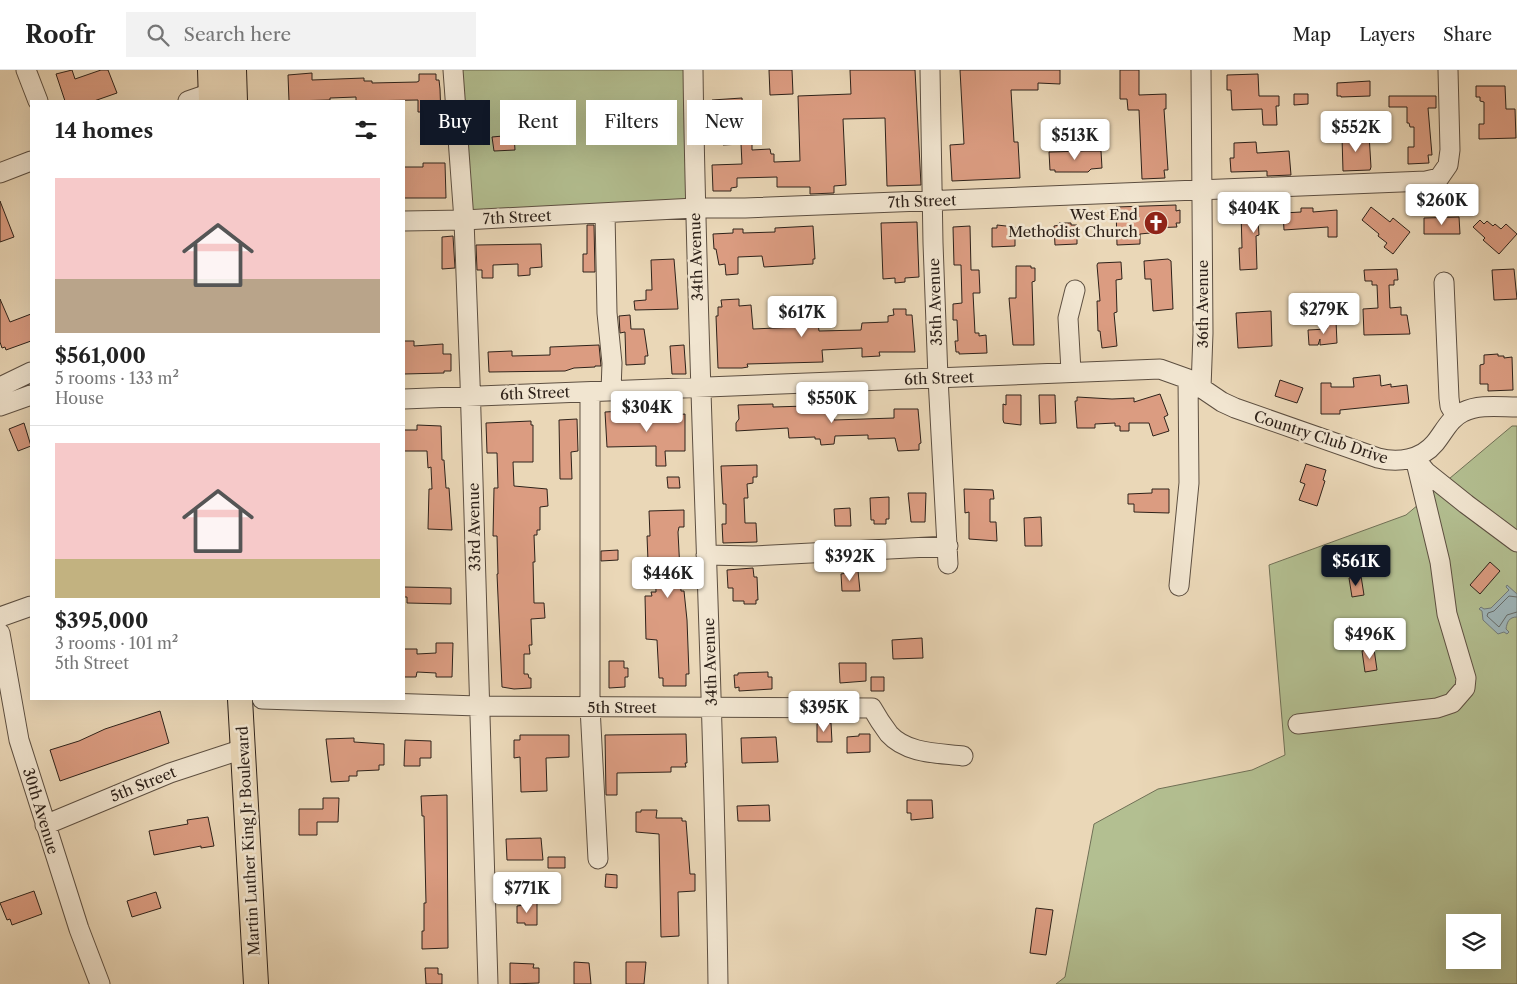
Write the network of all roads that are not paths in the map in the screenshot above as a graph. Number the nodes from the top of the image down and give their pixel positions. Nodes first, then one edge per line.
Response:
1 (26, 70) edge
2 (234, 70) edge
3 (453, 70) edge
4 (693, 70) edge
5 (930, 70) edge
6 (1201, 70) edge
7 (1448, 70) edge
8 (211, 88) edge
9 (38, 100) edge
10 (190, 100) edge
11 (235, 100) edge
12 (30, 161) edge
13 (0, 173) edge
14 (1202, 190) junction
15 (933, 201) junction
16 (695, 208) junction
17 (605, 213) junction
18 (464, 220) junction
19 (405, 221) edge
20 (1444, 282) dead end
21 (1075, 290) dead end
22 (1071, 371) junction
23 (30, 372) edge
24 (938, 378) junction
25 (1194, 383) junction
26 (701, 386) junction
27 (0, 387) edge
28 (611, 391) junction
29 (590, 392) junction
30 (30, 395) edge
31 (471, 396) junction
32 (405, 400) edge
33 (0, 406) edge
34 (1517, 407) edge
35 (1456, 416) junction
36 (1415, 458) junction
37 (1517, 542) edge
38 (706, 555) junction
39 (1179, 586) dead end
40 (30, 606) edge
41 (0, 617) edge
42 (0, 633) edge
43 (240, 700) edge
44 (293, 700) edge
45 (478, 706) junction
46 (590, 707) junction
47 (712, 707) junction
48 (1298, 724) dead end
49 (243, 749) junction
50 (963, 756) dead end
51 (45, 824) junction
52 (598, 858) dead end
53 (100, 984) edge
54 (256, 984) edge
55 (488, 984) edge
56 (718, 984) edge

1 - 9 street
2 - 11 main road
3 - 18 street, 33rd Avenue
4 - 16 street, 34th Avenue
5 - 15 street, 35th Avenue
6 - 14 street, 36th Avenue
7 - 14 street, 7th Street
8 - 10 street
12 - 13 street
14 - 15 street, 7th Street
14 - 25 street, 36th Avenue
15 - 16 street, 7th Street
15 - 24 street, 35th Avenue
16 - 17 street, 7th Street
16 - 26 street, 34th Avenue
17 - 18 street, 7th Street
17 - 28 street
18 - 19 street, 7th Street
18 - 31 street, 33rd Avenue
20 - 35 street
21 - 22 street
22 - 24 street, 6th Street
22 - 25 street, 6th Street
23 - 27 street
24 - 26 street, 6th Street
24 - 38 street, 35th Avenue
25 - 36 street, Country Club Drive
25 - 39 street, 36th Avenue
26 - 28 street, 6th Street
26 - 38 street, 34th Avenue
28 - 29 street, 6th Street
29 - 31 street, 6th Street
29 - 46 street
30 - 33 street
31 - 32 street, 6th Street
31 - 45 street, 33rd Avenue
34 - 35 street
35 - 36 street
36 - 37 street
36 - 48 street
38 - 47 street, 34th Avenue
40 - 41 street
42 - 51 street, 30th Avenue
43 - 49 main road, Martin Luther King Jr Boulevard
44 - 45 street, 5th Street
45 - 46 street, 5th Street
45 - 55 street, 33rd Avenue
46 - 47 street, 5th Street
46 - 52 street
47 - 50 street, 5th Street
47 - 56 street, 34th Avenue
49 - 51 street, 5th Street
49 - 54 main road, Martin Luther King Jr Boulevard
51 - 53 street, 30th Avenue

